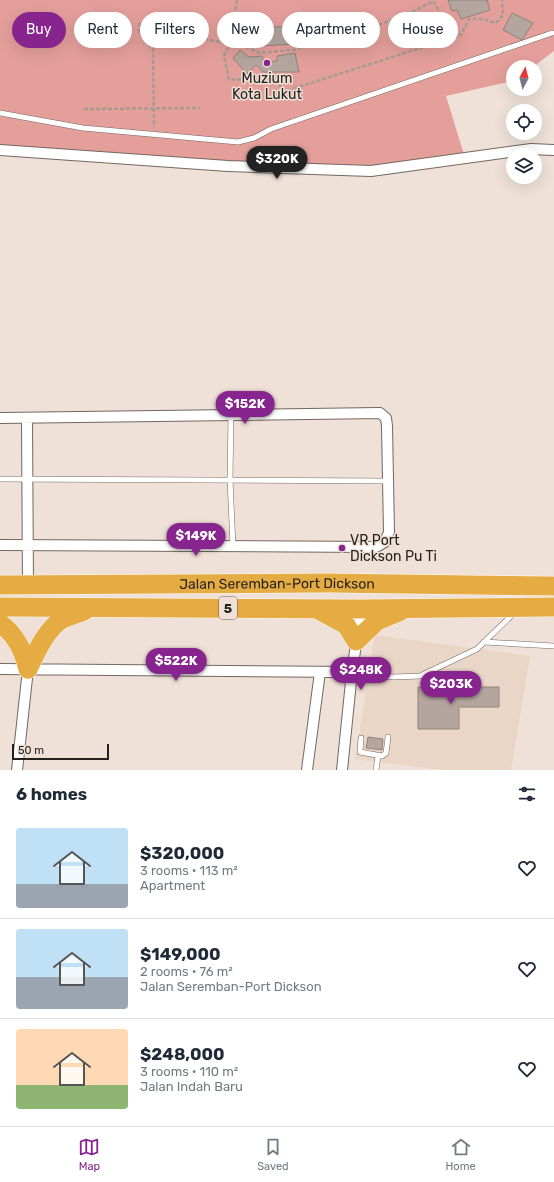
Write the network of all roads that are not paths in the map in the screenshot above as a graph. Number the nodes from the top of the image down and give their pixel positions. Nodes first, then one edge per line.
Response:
1 (552, 32) dead end
2 (0, 113) edge
3 (0, 150) edge
4 (554, 150) edge
5 (231, 414) junction
6 (0, 418) edge
7 (28, 419) junction
8 (0, 479) edge
9 (28, 479) junction
10 (230, 480) junction
11 (388, 481) junction
12 (0, 545) edge
13 (28, 545) junction
14 (233, 546) junction
15 (328, 583) junction
16 (404, 584) junction
17 (0, 585) edge
18 (28, 585) junction
19 (554, 586) edge
20 (521, 607) junction
21 (554, 607) edge
22 (59, 608) junction
23 (94, 608) junction
24 (313, 609) junction
25 (361, 609) junction
26 (413, 609) junction
27 (2, 612) edge
28 (356, 641) junction
29 (484, 642) junction
30 (554, 646) edge
31 (0, 669) edge
32 (28, 669) junction
33 (320, 672) junction
34 (352, 672) junction
35 (388, 737) dead end
36 (361, 738) dead end
37 (378, 756) junction
38 (17, 770) edge
39 (307, 770) edge
40 (342, 770) edge
41 (376, 770) edge

1 - 2 lane
3 - 4 street
5 - 7 street
5 - 10 lane
5 - 11 street
6 - 7 street
7 - 9 street
8 - 9 lane
9 - 10 lane
9 - 13 street
10 - 11 lane
10 - 14 lane
11 - 14 street
12 - 13 street
13 - 14 street
13 - 18 street
15 - 16 highway, Jalan Seremban-Port Dickson / 5
15 - 18 highway, Jalan Seremban-Port Dickson / 5
15 - 25 highway
16 - 19 highway, Jalan Seremban-Port Dickson / 5
16 - 25 highway
17 - 18 highway, Jalan Seremban-Port Dickson / 5
18 - 22 highway
18 - 27 highway
20 - 21 highway, Jalan Seremban-Port Dickson / 5
20 - 26 highway, Jalan Seremban-Port Dickson / 5
20 - 29 lane
22 - 23 highway, Jalan Seremban-Port Dickson / 5
22 - 27 highway, Jalan Seremban-Port Dickson / 5
23 - 24 highway, Jalan Seremban-Port Dickson / 5
23 - 32 highway
24 - 25 highway, Jalan Seremban-Port Dickson / 5
24 - 28 highway
25 - 26 highway, Jalan Seremban-Port Dickson / 5
25 - 28 street
26 - 28 highway
27 - 32 highway
28 - 34 street
29 - 30 lane
29 - 34 lane
31 - 32 street
32 - 33 street
32 - 38 street
33 - 34 street
33 - 39 street
34 - 40 street
35 - 37 lane
36 - 37 lane
37 - 41 lane

